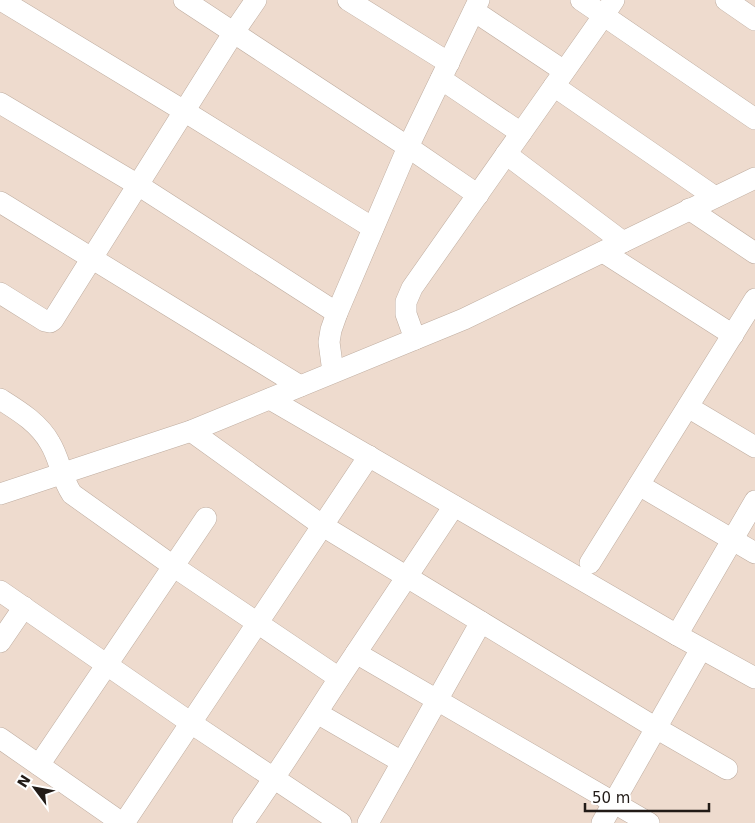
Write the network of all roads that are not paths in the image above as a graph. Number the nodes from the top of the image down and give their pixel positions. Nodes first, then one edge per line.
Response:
1 (1, 0) edge
2 (184, 0) edge
3 (256, 0) edge
4 (348, 0) edge
5 (582, 0) edge
6 (726, 0) edge
7 (477, 5) edge
8 (609, 8) edge
9 (755, 20) edge
10 (234, 32) junction
11 (445, 71) junction
12 (559, 79) junction
13 (0, 103) edge
14 (184, 111) junction
15 (755, 119) edge
16 (521, 133) junction
17 (408, 147) junction
18 (506, 154) junction
19 (755, 178) edge
20 (138, 185) junction
21 (478, 195) junction
22 (715, 197) junction
23 (0, 202) edge
24 (690, 209) junction
25 (373, 228) junction
26 (622, 242) junction
27 (603, 252) junction
28 (755, 253) edge
29 (92, 258) junction
30 (0, 293) edge
31 (755, 299) edge
32 (337, 313) junction
33 (733, 335) junction
34 (415, 339) junction
35 (334, 372) junction
36 (300, 386) junction
37 (0, 399) edge
38 (270, 399) junction
39 (688, 407) junction
40 (191, 431) junction
41 (755, 447) edge
42 (369, 456) junction
43 (62, 474) junction
44 (639, 484) junction
45 (0, 494) edge
46 (755, 501) edge
47 (454, 506) junction
48 (206, 518) dead end
49 (323, 526) junction
50 (732, 540) junction
51 (755, 554) edge
52 (590, 563) dead end
53 (173, 566) junction
54 (408, 577) junction
55 (0, 591) edge
56 (24, 607) junction
57 (481, 622) junction
58 (257, 624) junction
59 (677, 635) junction
60 (0, 642) edge
61 (701, 649) junction
62 (356, 653) junction
63 (106, 666) junction
64 (339, 678) junction
65 (755, 678) edge
66 (437, 700) junction
67 (317, 713) junction
68 (191, 723) junction
69 (656, 728) junction
70 (0, 738) edge
71 (402, 762) junction
72 (39, 765) junction
73 (727, 769) dead end
74 (274, 779) junction
75 (613, 803) junction
76 (114, 821) edge
77 (243, 823) edge
78 (341, 823) edge
79 (368, 823) edge
80 (602, 823) edge
81 (649, 823) edge

1 - 14 street
2 - 10 street
3 - 10 street
4 - 11 street
5 - 8 street
6 - 9 street
7 - 11 street
7 - 12 street
8 - 12 street
8 - 15 street
10 - 14 street
10 - 17 street
11 - 16 street
11 - 17 street
12 - 16 street
12 - 22 street
13 - 20 street
14 - 20 street
14 - 25 street
16 - 18 street
17 - 21 street
17 - 25 street
18 - 21 street
18 - 26 street
19 - 22 street
20 - 29 street
20 - 32 street
21 - 34 street
22 - 24 street
23 - 29 street
24 - 26 street
24 - 28 street
25 - 32 street
26 - 27 street
27 - 33 street
27 - 34 street
29 - 30 street
29 - 36 street
31 - 33 street
32 - 35 street
33 - 39 street
34 - 35 street
35 - 36 street
36 - 38 street
37 - 43 street
38 - 40 street
38 - 42 street
39 - 41 street
39 - 44 street
40 - 43 street
40 - 49 street
42 - 47 street
42 - 49 street
43 - 45 street
43 - 53 street
44 - 50 street
44 - 52 street
46 - 50 street
47 - 54 street
47 - 59 street
48 - 53 street
49 - 54 street
49 - 58 street
50 - 51 street
50 - 59 street
53 - 58 street
53 - 63 street
54 - 57 street
54 - 62 street
55 - 56 street
56 - 60 street
56 - 63 street
57 - 66 street
57 - 69 street
58 - 64 street
58 - 68 street
59 - 61 street
61 - 65 street
61 - 69 street
62 - 64 street
62 - 66 street
63 - 68 street
63 - 72 street
64 - 67 street
66 - 71 street
66 - 75 street
67 - 71 street
67 - 74 street
68 - 74 street
68 - 76 street
69 - 73 street
69 - 75 street
70 - 72 street
71 - 79 street
72 - 76 street
74 - 77 street
74 - 78 street
75 - 80 street
75 - 81 street

